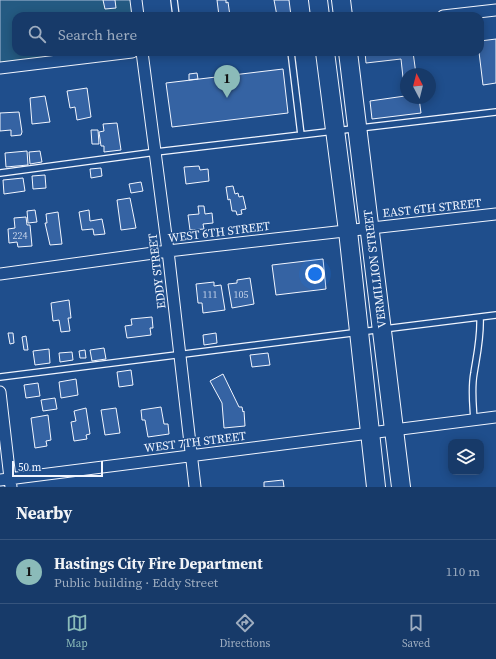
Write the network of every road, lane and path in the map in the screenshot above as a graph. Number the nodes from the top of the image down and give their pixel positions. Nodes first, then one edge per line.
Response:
1 (136, 0) edge
2 (174, 0) edge
3 (318, 0) edge
4 (341, 0) edge
5 (496, 10) edge
6 (138, 12) edge
7 (176, 12) edge
8 (320, 12) edge
9 (342, 12) edge
10 (478, 12) edge
11 (99, 56) edge
12 (143, 56) edge
13 (291, 56) edge
14 (326, 56) edge
15 (348, 56) edge
16 (0, 68) edge
17 (496, 112) edge
18 (357, 128) junction
19 (335, 131) junction
20 (301, 135) junction
21 (156, 152) junction
22 (0, 173) edge
23 (496, 214) edge
24 (370, 228) junction
25 (348, 231) junction
26 (168, 251) junction
27 (0, 274) edge
28 (496, 315) edge
29 (480, 317) junction
30 (382, 329) junction
31 (358, 332) junction
32 (180, 355) junction
33 (0, 377) edge
34 (0, 392) edge
35 (496, 418) edge
36 (474, 420) junction
37 (393, 430) junction
38 (369, 433) junction
39 (192, 456) junction
40 (7, 482) edge
41 (195, 487) edge
42 (376, 487) edge
43 (401, 487) edge

1 - 6 street
2 - 7 lane
3 - 8 highway
4 - 9 highway
5 - 10 street
11 - 16 street
12 - 21 street, EDDY STREET
13 - 20 lane
14 - 19 highway, VERMILLION STREET
15 - 18 highway, VERMILLION STREET
17 - 18 lane
18 - 19 lane
18 - 24 highway, VERMILLION STREET
19 - 20 lane
19 - 25 highway, VERMILLION STREET
20 - 21 lane
21 - 22 lane
21 - 26 street, EDDY STREET
23 - 24 street, EAST 6TH STREET
24 - 25 street, WEST 6TH STREET
24 - 30 highway, VERMILLION STREET
25 - 26 street, WEST 6TH STREET
25 - 31 highway, VERMILLION STREET
26 - 27 street, WEST 6TH STREET
26 - 32 street, EDDY STREET
28 - 29 lane
29 - 30 lane
29 - 36 lane
30 - 31 lane
30 - 37 highway, VERMILLION STREET
31 - 32 lane
31 - 38 highway, VERMILLION STREET
32 - 33 lane
32 - 39 street, EDDY STREET
34 - 40 street
35 - 36 street, WEST 7TH STREET
36 - 37 street, WEST 7TH STREET
37 - 38 street, WEST 7TH STREET
37 - 43 highway, VERMILLION STREET
38 - 39 street, WEST 7TH STREET
38 - 42 highway, VERMILLION STREET
39 - 40 street, WEST 7TH STREET
39 - 41 street, EDDY STREET

